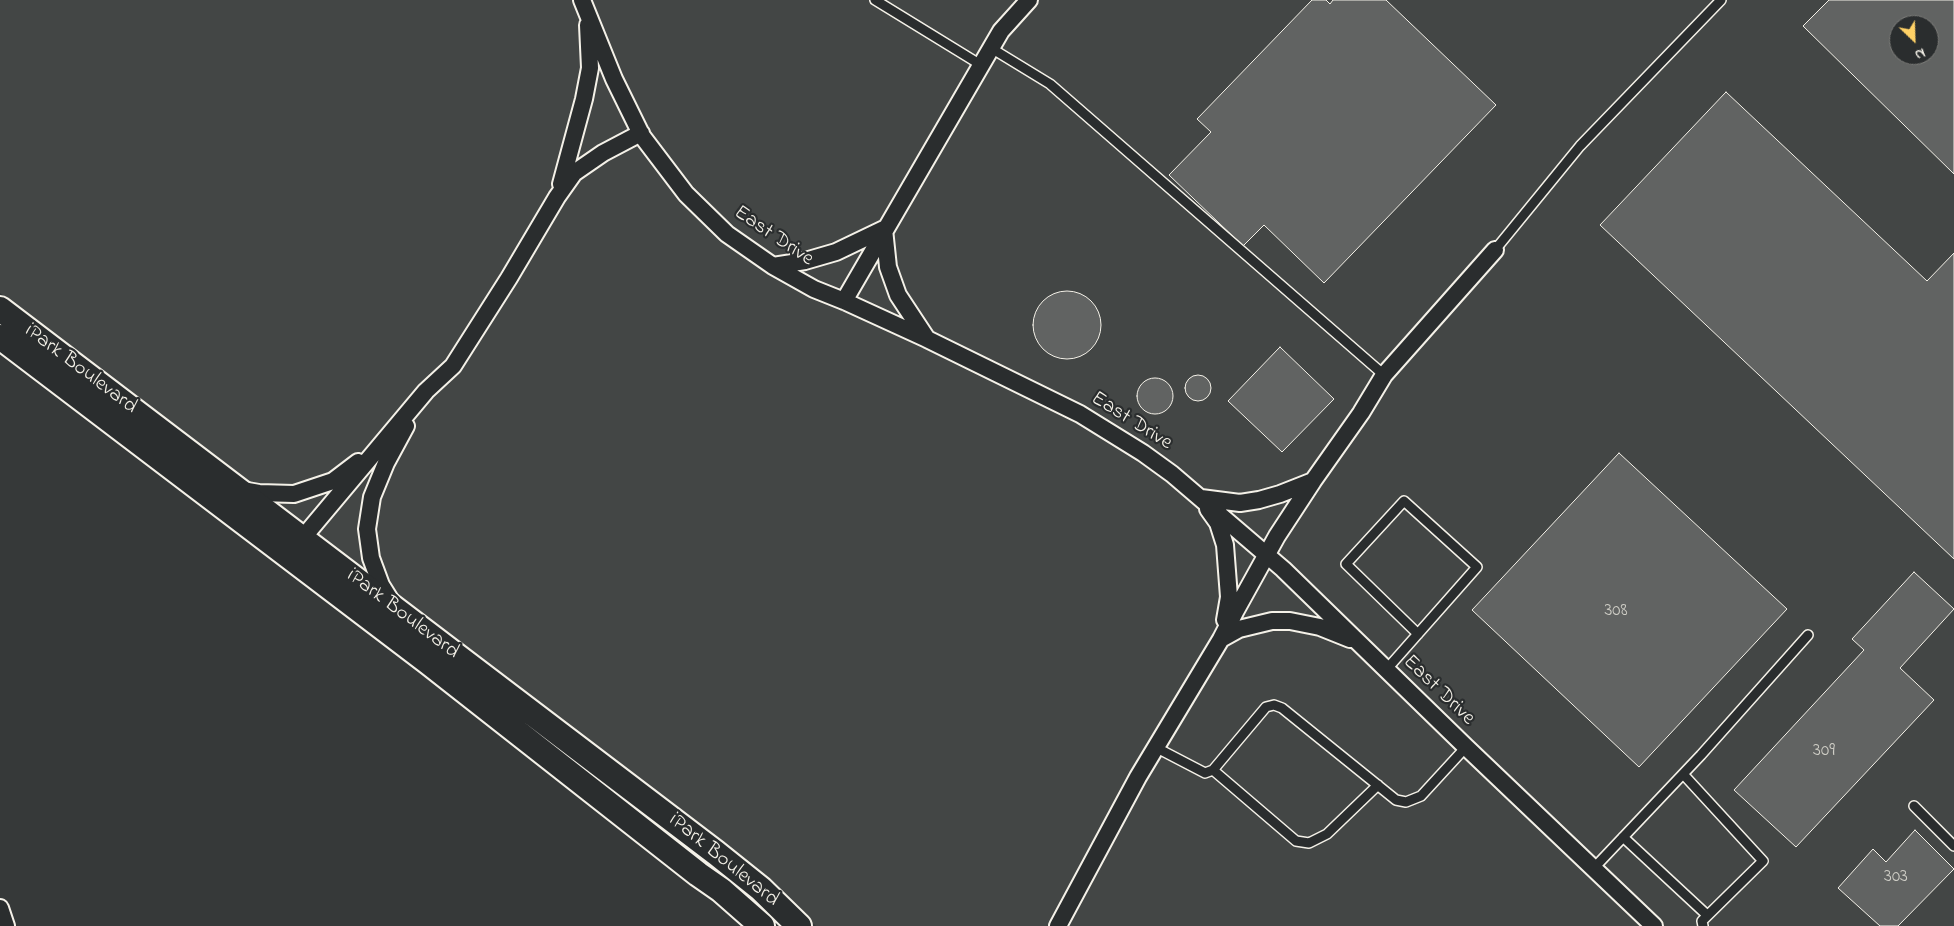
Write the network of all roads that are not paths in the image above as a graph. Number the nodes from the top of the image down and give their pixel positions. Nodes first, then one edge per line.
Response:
1 (582, 0) edge
2 (875, 0) edge
3 (1029, 0) edge
4 (1721, 0) edge
5 (588, 18) junction
6 (991, 48) junction
7 (981, 65) junction
8 (640, 132) junction
9 (557, 197) junction
10 (884, 230) junction
11 (1495, 250) joint
12 (773, 266) junction
13 (844, 301) junction
14 (0, 309) edge
15 (0, 337) edge
16 (927, 339) junction
17 (1384, 375) junction
18 (426, 391) junction
19 (380, 446) junction
20 (1313, 481) junction
21 (236, 488) junction
22 (1201, 498) junction
23 (295, 547) junction
24 (1266, 554) junction
25 (396, 609) junction
26 (1418, 634) junction
27 (1808, 635) dead end
28 (1222, 639) junction
29 (1356, 641) junction
30 (1386, 670) junction
31 (1155, 747) junction
32 (1466, 747) junction
33 (1213, 770) junction
34 (1683, 774) junction
35 (1378, 785) junction
36 (1914, 806) dead end
37 (1623, 837) junction
38 (1954, 846) edge
39 (1593, 869) junction
40 (0, 908) edge
41 (1708, 916) junction
42 (1652, 925) edge
43 (6, 926) edge
44 (762, 926) edge
45 (799, 926) edge
46 (1058, 926) edge
47 (1703, 926) edge

1 - 5 street, East Drive
2 - 7 lane
3 - 6 street
4 - 11 lane
5 - 8 street, East Drive
5 - 9 street
6 - 7 street
6 - 17 lane
7 - 10 street
8 - 9 street
8 - 12 street, East Drive
9 - 18 street
10 - 12 street
10 - 13 street
10 - 16 street
11 - 17 street
12 - 13 street, East Drive
13 - 16 street, East Drive
14 - 21 main road, iPark Boulevard
15 - 23 main road, iPark Boulevard
16 - 22 street, East Drive
17 - 20 street
18 - 19 street
18 - 25 street
19 - 21 street
19 - 23 street
20 - 22 street
20 - 24 street
21 - 23 main road, iPark Boulevard
22 - 24 street, East Drive
22 - 28 street
23 - 25 main road, iPark Boulevard
23 - 44 main road, iPark Boulevard
24 - 28 street
24 - 29 street, East Drive
25 - 45 main road, iPark Boulevard
26 - 26 lane
26 - 30 lane
27 - 34 lane
28 - 29 street
28 - 31 street
29 - 30 street, East Drive
30 - 32 street, East Drive
31 - 33 lane
31 - 46 street
32 - 35 lane
32 - 39 street, East Drive
33 - 35 lane
33 - 35 lane
34 - 37 lane
34 - 41 lane
36 - 38 lane
37 - 39 lane
37 - 41 lane
39 - 42 street, East Drive
40 - 43 street
41 - 47 lane

